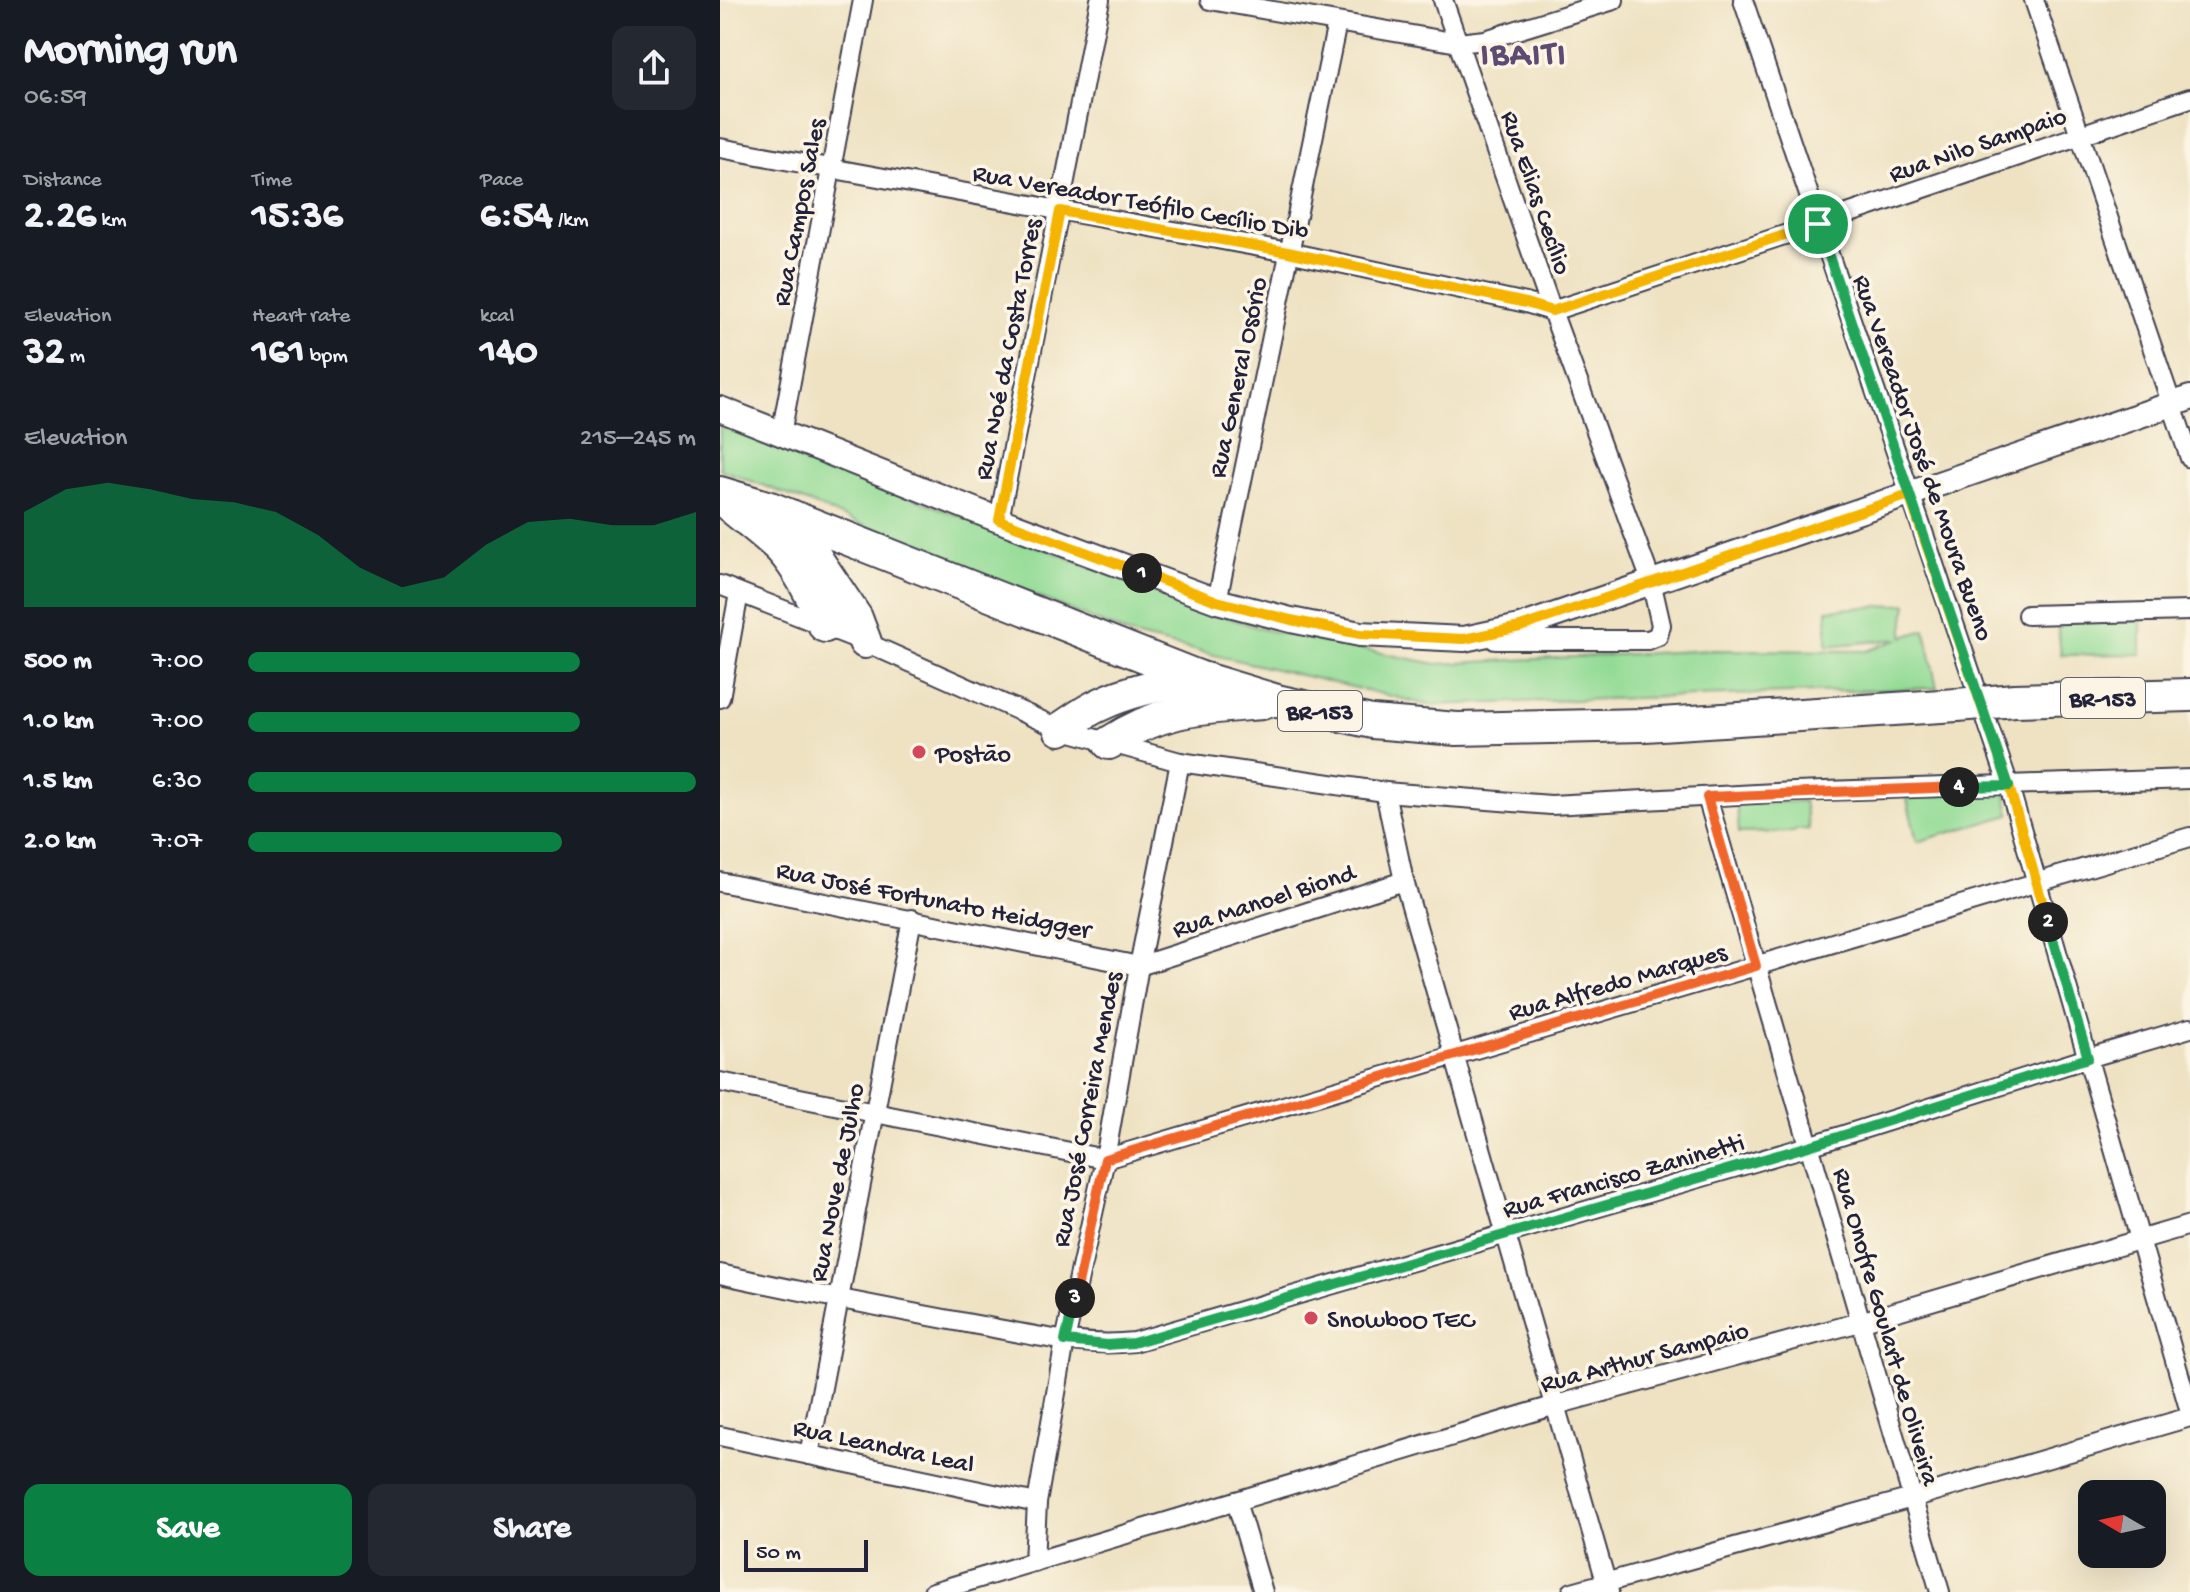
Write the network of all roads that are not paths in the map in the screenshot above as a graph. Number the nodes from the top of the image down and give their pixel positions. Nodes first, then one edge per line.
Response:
1 (863, 0) edge
2 (1100, 0) edge
3 (1210, 0) edge
4 (1443, 0) edge
5 (1614, 0) edge
6 (1743, 0) edge
7 (2034, 0) edge
8 (1337, 23) junction
9 (1458, 43) junction
10 (2190, 98) edge
11 (2080, 135) junction
12 (720, 148) edge
13 (831, 170) junction
14 (1060, 211) junction
15 (1818, 224) junction
16 (1288, 252) junction
17 (1552, 311) junction
18 (2180, 402) edge
19 (720, 409) edge
20 (781, 434) junction
21 (2190, 458) edge
22 (720, 495) edge
23 (1909, 495) junction
24 (793, 517) junction
25 (999, 520) junction
26 (1651, 581) junction
27 (720, 585) edge
28 (739, 593) junction
29 (1217, 601) junction
30 (2190, 611) edge
31 (2027, 615) dead end
32 (825, 626) junction
33 (1464, 639) junction
34 (865, 642) junction
35 (1198, 677) junction
36 (2190, 695) edge
37 (720, 698) edge
38 (1277, 701) junction
39 (1969, 704) junction
40 (1060, 729) junction
41 (1109, 743) junction
42 (1180, 762) junction
43 (2190, 779) edge
44 (2009, 786) junction
45 (1385, 792) junction
46 (1707, 797) junction
47 (2190, 837) edge
48 (1404, 881) junction
49 (720, 882) edge
50 (2037, 882) junction
51 (912, 919) junction
52 (1139, 966) junction
53 (1756, 966) junction
54 (2190, 1028) edge
55 (1455, 1055) junction
56 (2088, 1058) junction
57 (720, 1082) edge
58 (876, 1113) junction
59 (1809, 1146) junction
60 (1105, 1159) junction
61 (2190, 1225) edge
62 (1507, 1235) junction
63 (2140, 1239) junction
64 (720, 1274) edge
65 (838, 1300) junction
66 (1860, 1322) junction
67 (1065, 1341) junction
68 (1556, 1405) junction
69 (2190, 1414) edge
70 (720, 1436) edge
71 (809, 1455) junction
72 (1912, 1498) junction
73 (1236, 1501) junction
74 (1037, 1503) junction
75 (1034, 1562) junction
76 (1608, 1587) edge
77 (933, 1592) edge
78 (1263, 1592) edge
79 (1572, 1592) edge
80 (1940, 1592) edge

1 - 13 street, Rua Campos Sales
2 - 14 street, Rua Noé da Costa Torres
3 - 8 street
4 - 9 street, Rua Elias Cecílio
5 - 9 street
6 - 15 street, Rua Vereador José de Moura Bueno
7 - 11 street
8 - 9 street
8 - 16 street, Rua General Osório
9 - 17 street, Rua Elias Cecílio
10 - 11 street, Rua Nilo Sampaio
11 - 15 street, Rua Nilo Sampaio
11 - 18 street
12 - 13 street, Rua Vereador Teófilo Cecílio Dib
13 - 14 street, Rua Vereador Teófilo Cecílio Dib
13 - 20 street, Rua Campos Sales
14 - 16 street, Rua Vereador Teófilo Cecílio Dib
14 - 25 street, Rua Noé da Costa Torres
15 - 17 street, Rua Nilo Sampaio
15 - 23 street, Rua Vereador José de Moura Bueno
16 - 17 street, Rua Vereador Teófilo Cecílio Dib
16 - 29 street, Rua General Osório
17 - 26 street, Rua Elias Cecílio
18 - 21 street
18 - 23 street
19 - 20 street
20 - 25 street
22 - 24 highway, BR-153
22 - 32 highway
23 - 26 street
23 - 39 street, Rua Vereador José de Moura Bueno
24 - 34 highway
24 - 35 highway, BR-153
25 - 29 street
26 - 33 street
26 - 33 street, Rua Elias Cecílio
27 - 28 street
28 - 32 street
28 - 37 street
29 - 33 street
30 - 31 street
32 - 34 street
34 - 40 street
35 - 38 highway, BR-153
35 - 40 highway
36 - 39 highway, BR-153, bridge
38 - 39 highway, BR-153
38 - 41 highway
39 - 44 street, Rua Vereador José de Moura Bueno
40 - 41 street
41 - 42 street
42 - 45 street
42 - 52 street, Rua José Correira Mendes
43 - 44 street
44 - 46 street
44 - 50 street, Rua Vereador José de Moura Bueno
45 - 46 street
45 - 48 street
46 - 53 street, Rua Onofre Goulart de Oliveira
47 - 50 street, Rua Alfredo Marques
48 - 52 street, Rua Manoel Biond
48 - 55 street
49 - 51 street, Rua José Fortunato Heidgger
50 - 53 street, Rua Alfredo Marques
50 - 56 street, Rua Vereador José de Moura Bueno
51 - 52 street, Rua José Fortunato Heidgger
51 - 58 street, Rua Nove de Julho
52 - 60 street, Rua José Correira Mendes
53 - 55 street, Rua Alfredo Marques
53 - 59 street, Rua Onofre Goulart de Oliveira
54 - 56 street, Rua Francisco Zaninetti
55 - 60 street, Rua Alfredo Marques
55 - 62 street
56 - 59 street, Rua Francisco Zaninetti
56 - 63 street, Rua Vereador José de Moura Bueno
57 - 58 street
58 - 60 street
58 - 65 street, Rua Nove de Julho
59 - 62 street, Rua Francisco Zaninetti
59 - 66 street, Rua Onofre Goulart de Oliveira
60 - 67 street, Rua José Correira Mendes
61 - 63 street, Rua Arthur Sampaio
62 - 67 street, Rua Francisco Zaninetti
62 - 68 street
63 - 66 street, Rua Arthur Sampaio
63 - 69 street, Rua Vereador José de Moura Bueno
64 - 65 street, Rua Francisco Zaninetti
65 - 67 street, Rua Francisco Zaninetti
65 - 71 street, Rua Nove de Julho
66 - 68 street, Rua Arthur Sampaio
66 - 72 street, Rua Onofre Goulart de Oliveira
67 - 74 street, Rua José Correira Mendes
68 - 73 street, Rua Arthur Sampaio
68 - 76 street
69 - 72 street
70 - 71 street, Rua Leandra Leal
71 - 74 street, Rua Leandra Leal
72 - 76 street
72 - 80 street, Rua Onofre Goulart de Oliveira
73 - 75 street, Rua Arthur Sampaio
73 - 78 street
74 - 75 street, Rua José Correira Mendes
75 - 77 street, Rua Arthur Sampaio
76 - 79 street

